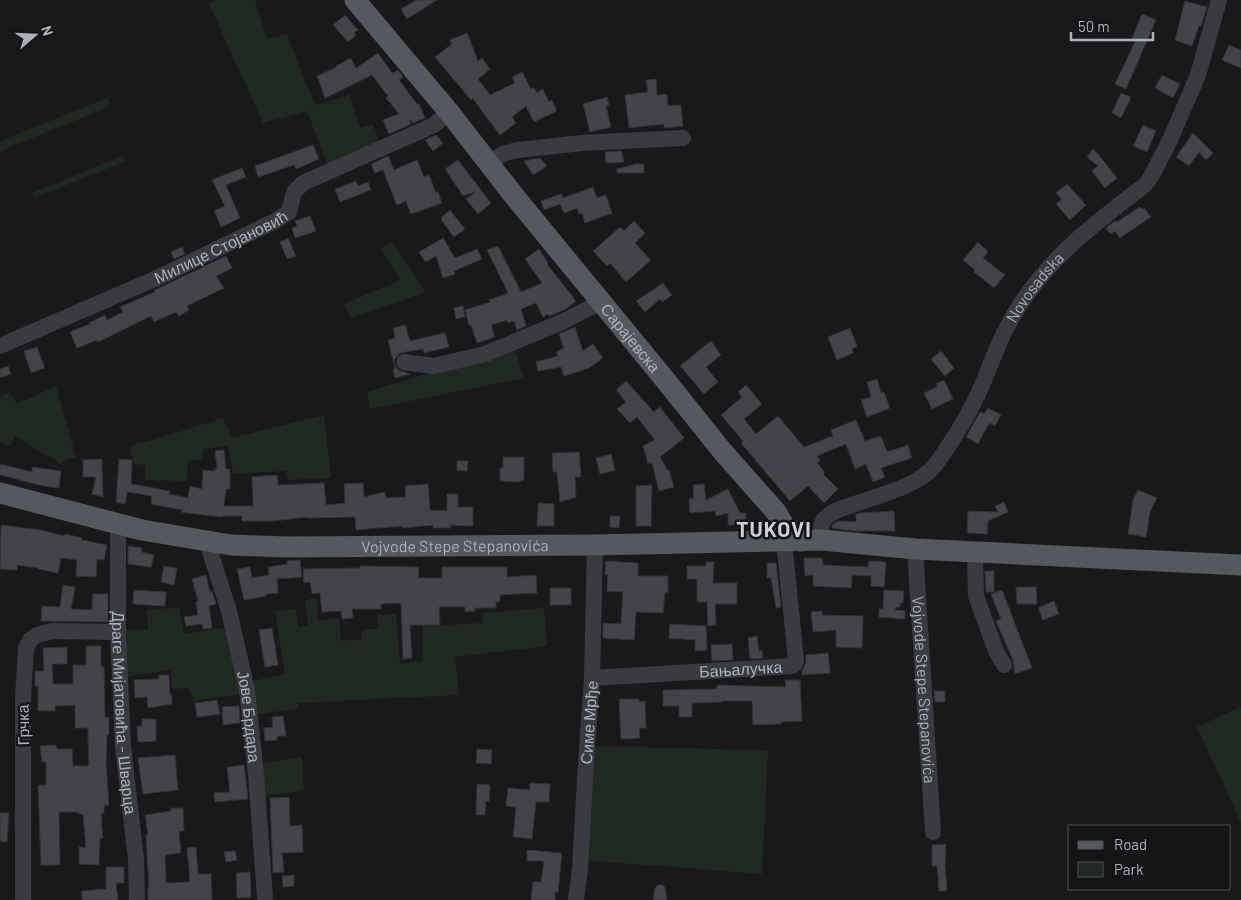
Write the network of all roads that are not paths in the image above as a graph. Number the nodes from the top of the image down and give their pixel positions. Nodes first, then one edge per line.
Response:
1 (355, 0) edge
2 (1219, 0) edge
3 (449, 112) junction
4 (683, 138) dead end
5 (489, 162) junction
6 (601, 302) junction
7 (0, 346) edge
8 (404, 362) dead end
9 (0, 493) edge
10 (769, 505) junction
11 (118, 524) junction
12 (802, 540) junction
13 (746, 541) junction
14 (207, 542) junction
15 (595, 545) junction
16 (915, 549) junction
17 (975, 552) junction
18 (1241, 564) edge
19 (118, 632) junction
20 (1004, 665) dead end
21 (592, 678) junction
22 (933, 832) dead end
23 (265, 897) dead end
24 (23, 900) edge
25 (137, 900) edge
26 (576, 900) edge

1 - 3 main road, Сарајевска
2 - 12 street, Novosadska
3 - 5 main road, Сарајевска
3 - 7 street, Милице Стојановић
4 - 5 street
5 - 6 main road, Сарајевска
6 - 8 street
6 - 10 main road, Сарајевска
9 - 11 main road, Vojvode Stepe Stepanovića
10 - 12 main road
10 - 13 main road
11 - 14 main road, Vojvode Stepe Stepanovića
11 - 19 street, Драге Мијатовића - Шварца
12 - 13 main road, Vojvode Stepe Stepanovića
12 - 16 main road, Vojvode Stepe Stepanovića
12 - 21 street, Бањалучка
13 - 15 main road, Vojvode Stepe Stepanovića
14 - 15 main road, Vojvode Stepe Stepanovića
14 - 23 street, Јове Брдара
15 - 21 street, Симе Мрђе
16 - 17 main road, Vojvode Stepe Stepanovića
16 - 22 street, Vojvode Stepe Stepanovića
17 - 18 main road, Vojvode Stepe Stepanovića
17 - 20 street
19 - 24 street, Грчка
19 - 25 street, Драге Мијатовића - Шварца
21 - 26 street, Симе Мрђе

